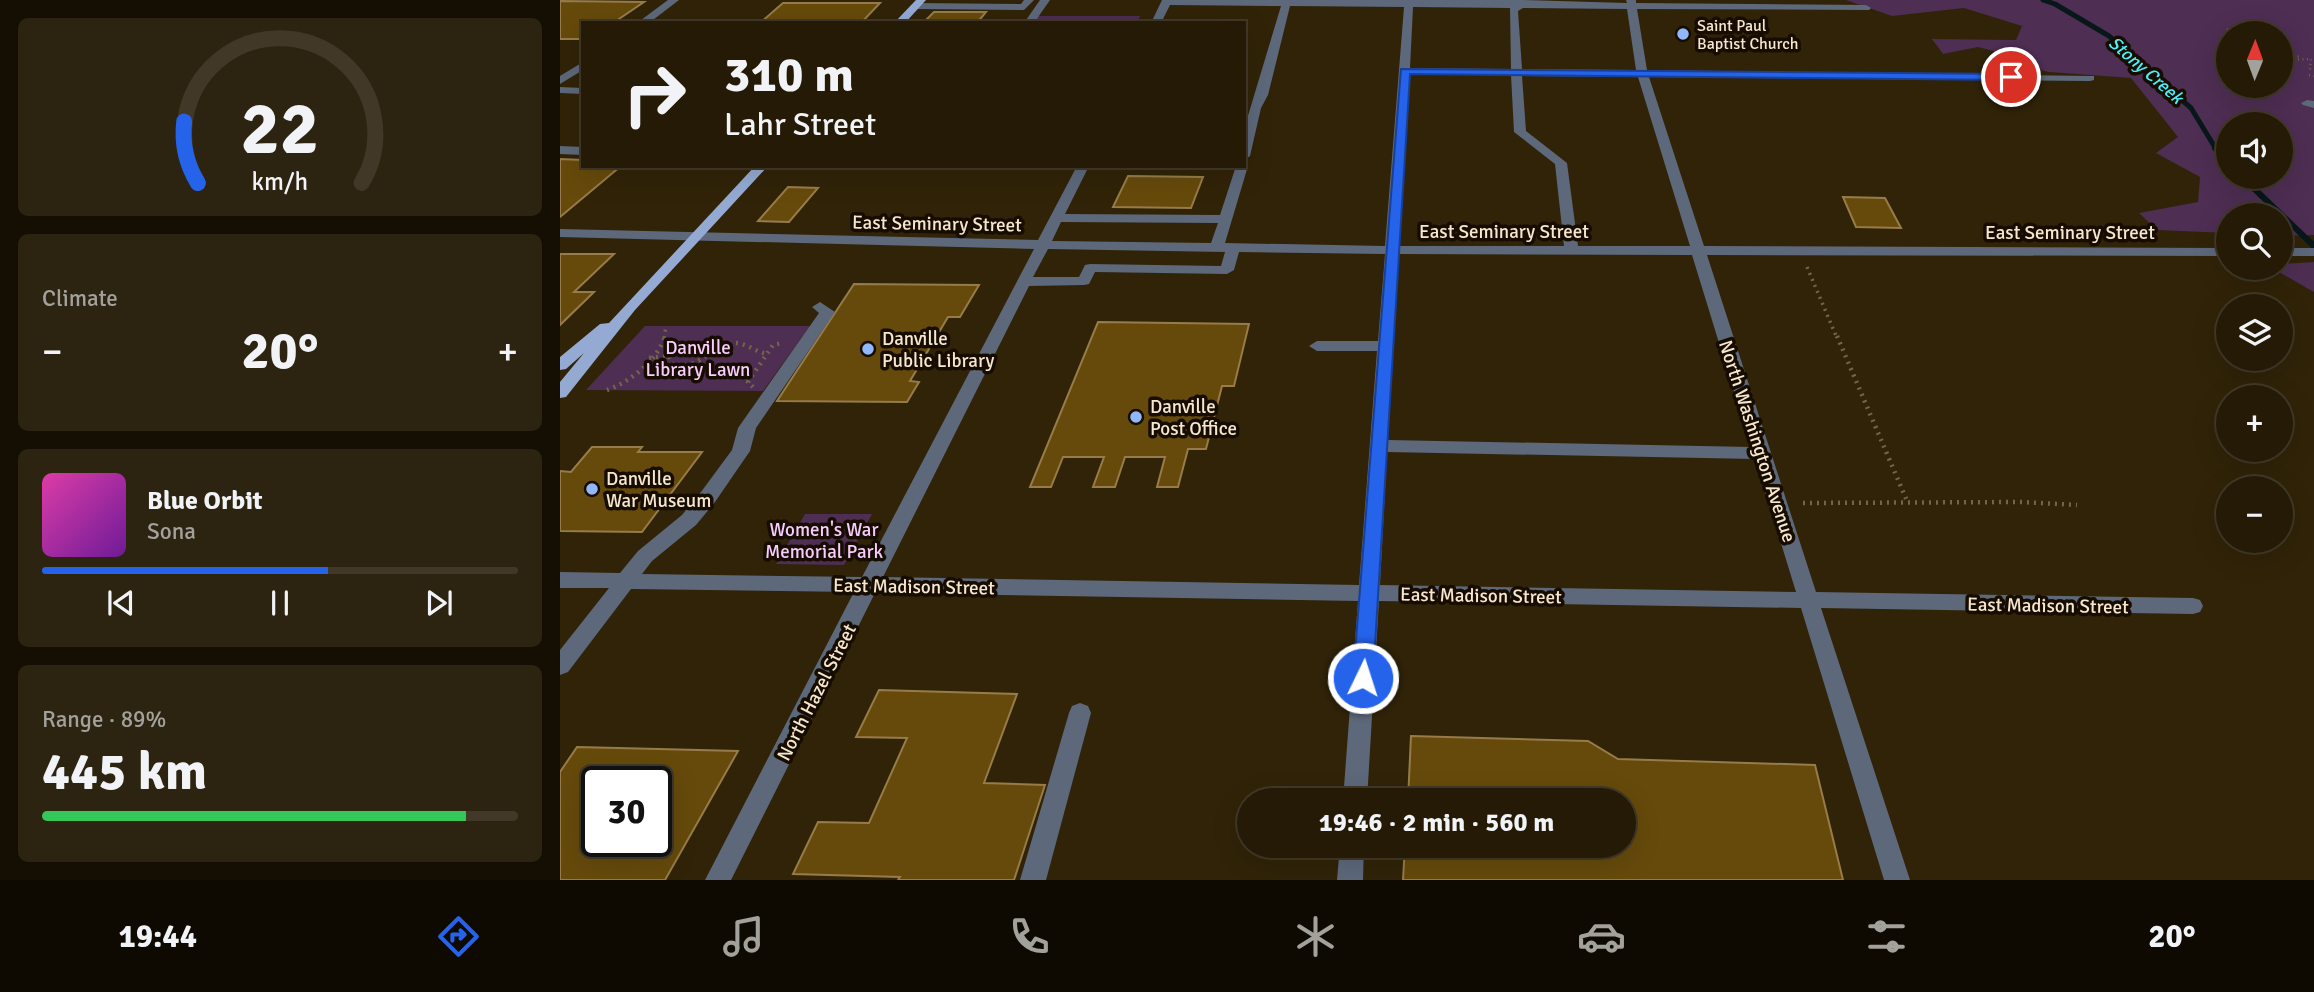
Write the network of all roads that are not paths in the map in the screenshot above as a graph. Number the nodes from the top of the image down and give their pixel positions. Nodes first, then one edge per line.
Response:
1 (674, 0) edge
2 (1029, 0) edge
3 (1045, 0) edge
4 (1167, 1) edge
5 (1287, 2) edge
6 (1409, 2) edge
7 (918, 3) edge
8 (1522, 3) edge
9 (1632, 3) edge
10 (1765, 4) edge
11 (1866, 8) dead end
12 (645, 21) edge
13 (901, 21) edge
14 (1030, 21) edge
15 (1157, 21) edge
16 (581, 66) edge
17 (1405, 71) junction
18 (1515, 72) junction
19 (1642, 73) junction
20 (2090, 78) dead end
21 (560, 81) edge
22 (560, 90) edge
23 (581, 91) edge
24 (1246, 147) edge
25 (560, 150) edge
26 (581, 150) edge
27 (760, 168) edge
28 (1082, 168) edge
29 (1241, 168) edge
30 (1057, 218) junction
31 (1226, 219) junction
32 (560, 233) edge
33 (695, 237) junction
34 (1044, 244) junction
35 (1225, 248) junction
36 (1393, 250) junction
37 (1572, 251) junction
38 (1698, 251) junction
39 (2216, 252) edge
40 (1024, 282) junction
41 (629, 307) junction
42 (820, 307) dead end
43 (1317, 346) dead end
44 (1386, 346) junction
45 (560, 365) edge
46 (560, 393) edge
47 (1379, 446) junction
48 (1761, 453) junction
49 (560, 580) edge
50 (626, 581) junction
51 (871, 584) junction
52 (1369, 593) junction
53 (1810, 602) junction
54 (2193, 606) dead end
55 (560, 666) edge
56 (1080, 713) dead end
57 (1356, 788) edge
58 (1351, 858) edge
59 (718, 880) edge
60 (1033, 880) edge
61 (1350, 880) edge
62 (1897, 880) edge

1 - 12 street
2 - 7 street
3 - 14 street
4 - 5 street
4 - 15 street
5 - 6 street
5 - 24 street
6 - 8 street
6 - 17 street
7 - 13 main road
8 - 9 street
8 - 18 street
9 - 10 street
9 - 19 street, North Washington Avenue
10 - 11 street
16 - 21 street
17 - 18 street
17 - 36 street
18 - 19 street
18 - 37 street
19 - 20 street
19 - 38 street, North Washington Avenue
22 - 23 street
25 - 26 street
27 - 33 main road
28 - 30 street, North Hazel Street
29 - 31 street
30 - 31 street
30 - 34 street, North Hazel Street
31 - 35 street
32 - 33 street, East Seminary Street
33 - 34 street, East Seminary Street
33 - 41 main road
34 - 35 street, East Seminary Street
34 - 40 street, North Hazel Street
35 - 36 street, East Seminary Street
35 - 40 street
36 - 37 street, East Seminary Street
36 - 44 street
37 - 38 street, East Seminary Street
38 - 39 street, East Seminary Street
38 - 48 street, North Washington Avenue
40 - 51 street, North Hazel Street
41 - 45 main road
41 - 46 main road
42 - 50 street
43 - 44 street
44 - 47 street
47 - 48 street
47 - 52 street
48 - 53 street, North Washington Avenue
49 - 50 street, East Madison Street
50 - 51 street, East Madison Street
50 - 55 street
51 - 52 street, East Madison Street
51 - 59 street, North Hazel Street
52 - 53 street, East Madison Street
52 - 57 street
53 - 54 street, East Madison Street
53 - 62 street, North Washington Avenue
56 - 60 street
58 - 61 street

